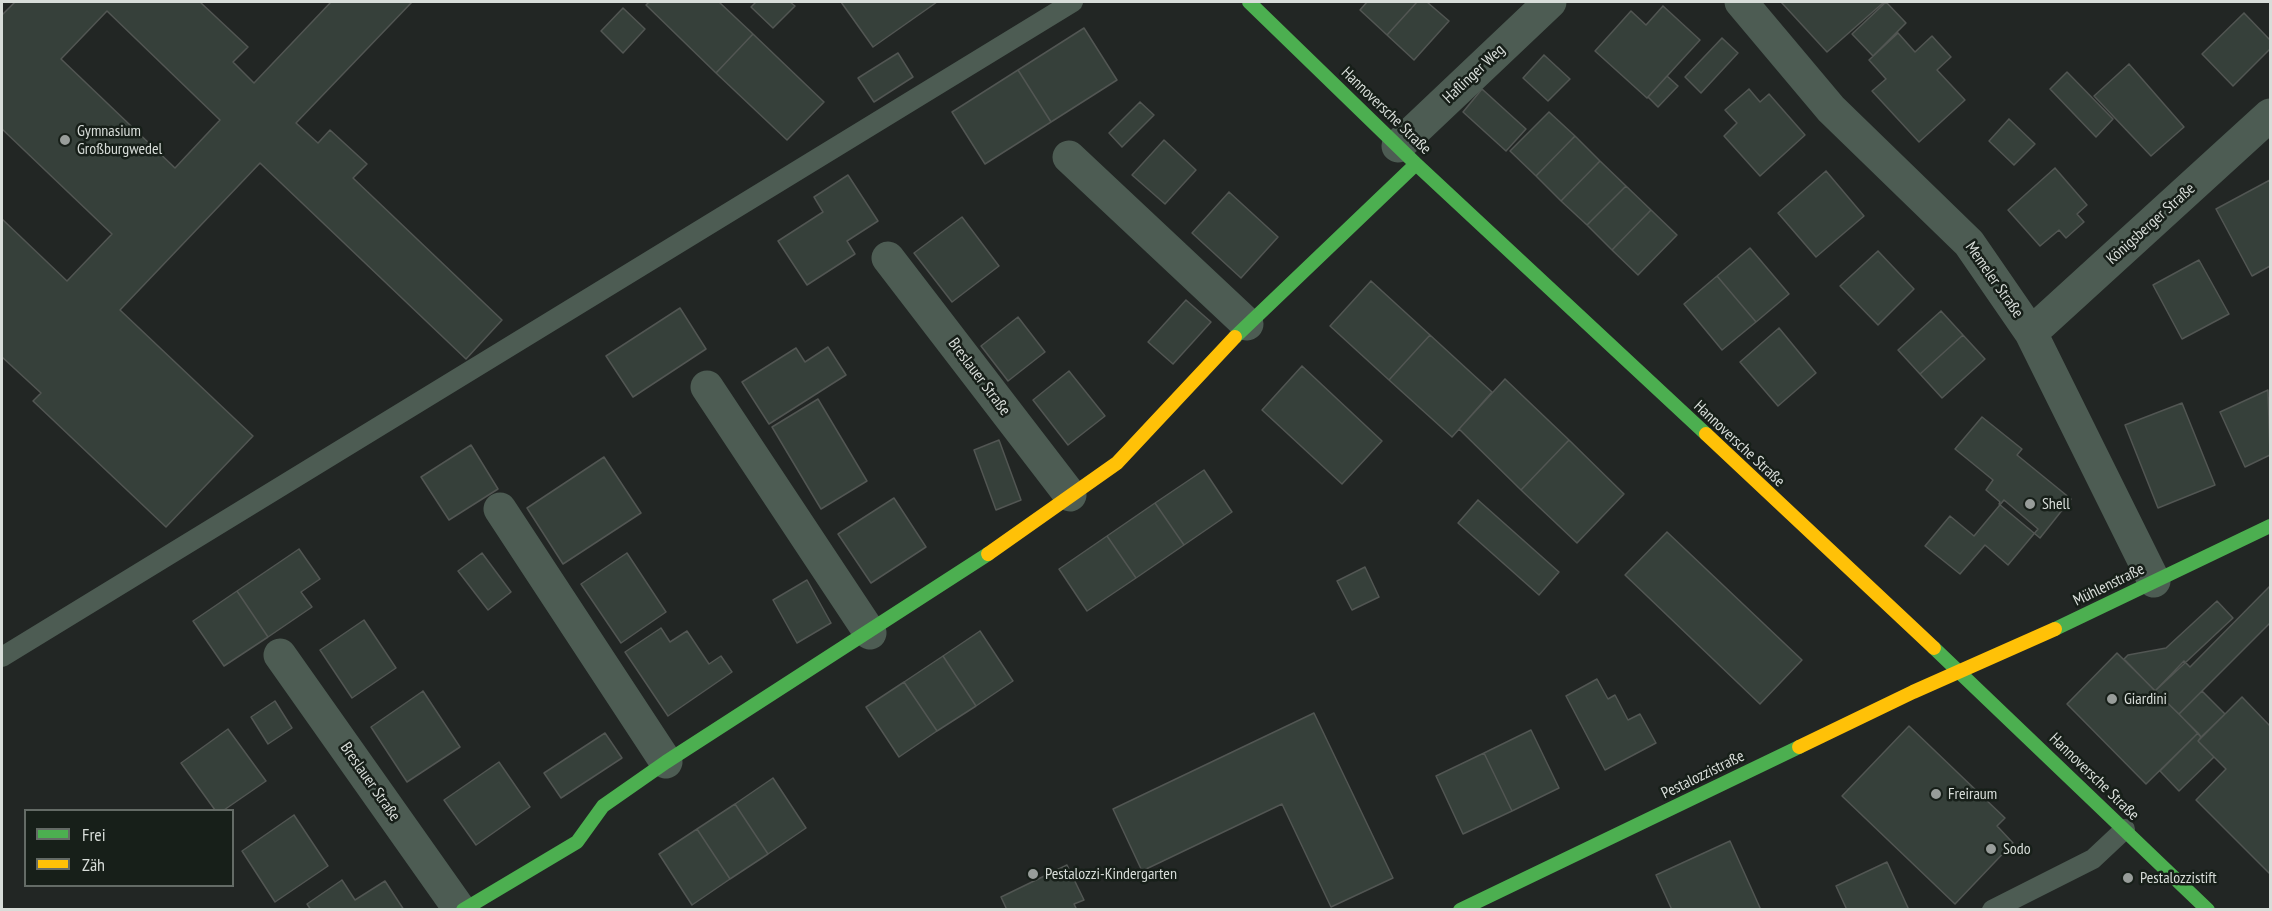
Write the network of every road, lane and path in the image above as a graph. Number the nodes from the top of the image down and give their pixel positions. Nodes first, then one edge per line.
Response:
1 (1073, 2) edge
2 (1249, 2) edge
3 (1550, 2) edge
4 (1741, 2) edge
5 (2271, 115) edge
6 (1407, 155) junction
7 (1069, 157) dead end
8 (888, 258) dead end
9 (1247, 324) junction
10 (2031, 333) junction
11 (707, 387) dead end
12 (1070, 495) junction
13 (500, 509) dead end
14 (2271, 526) edge
15 (2154, 581) junction
16 (870, 633) junction
17 (280, 655) dead end
18 (2, 657) edge
19 (1961, 673) junction
20 (666, 762) junction
21 (2125, 829) junction
22 (462, 909) edge
23 (1460, 909) edge
24 (1992, 909) edge
25 (2208, 909) edge

1 - 18 lane
2 - 6 street, Hannoversche Straße
3 - 6 street, Haflinger Weg
4 - 10 street, Memeler Straße
5 - 10 street, Königsberger Straße
6 - 9 street, Breslauer Straße
6 - 19 street, Hannoversche Straße
7 - 9 street
8 - 12 street, Breslauer Straße
9 - 12 street, Breslauer Straße
10 - 15 street, Memeler Straße
11 - 16 street
12 - 16 street, Breslauer Straße
13 - 20 street
14 - 15 street, Mühlenstraße
15 - 19 street, Mühlenstraße
16 - 20 street, Breslauer Straße
17 - 22 street, Breslauer Straße
19 - 21 street, Hannoversche Straße
19 - 23 street, Pestalozzistraße
20 - 22 street, Breslauer Straße
21 - 24 lane
21 - 25 street, Hannoversche Straße

